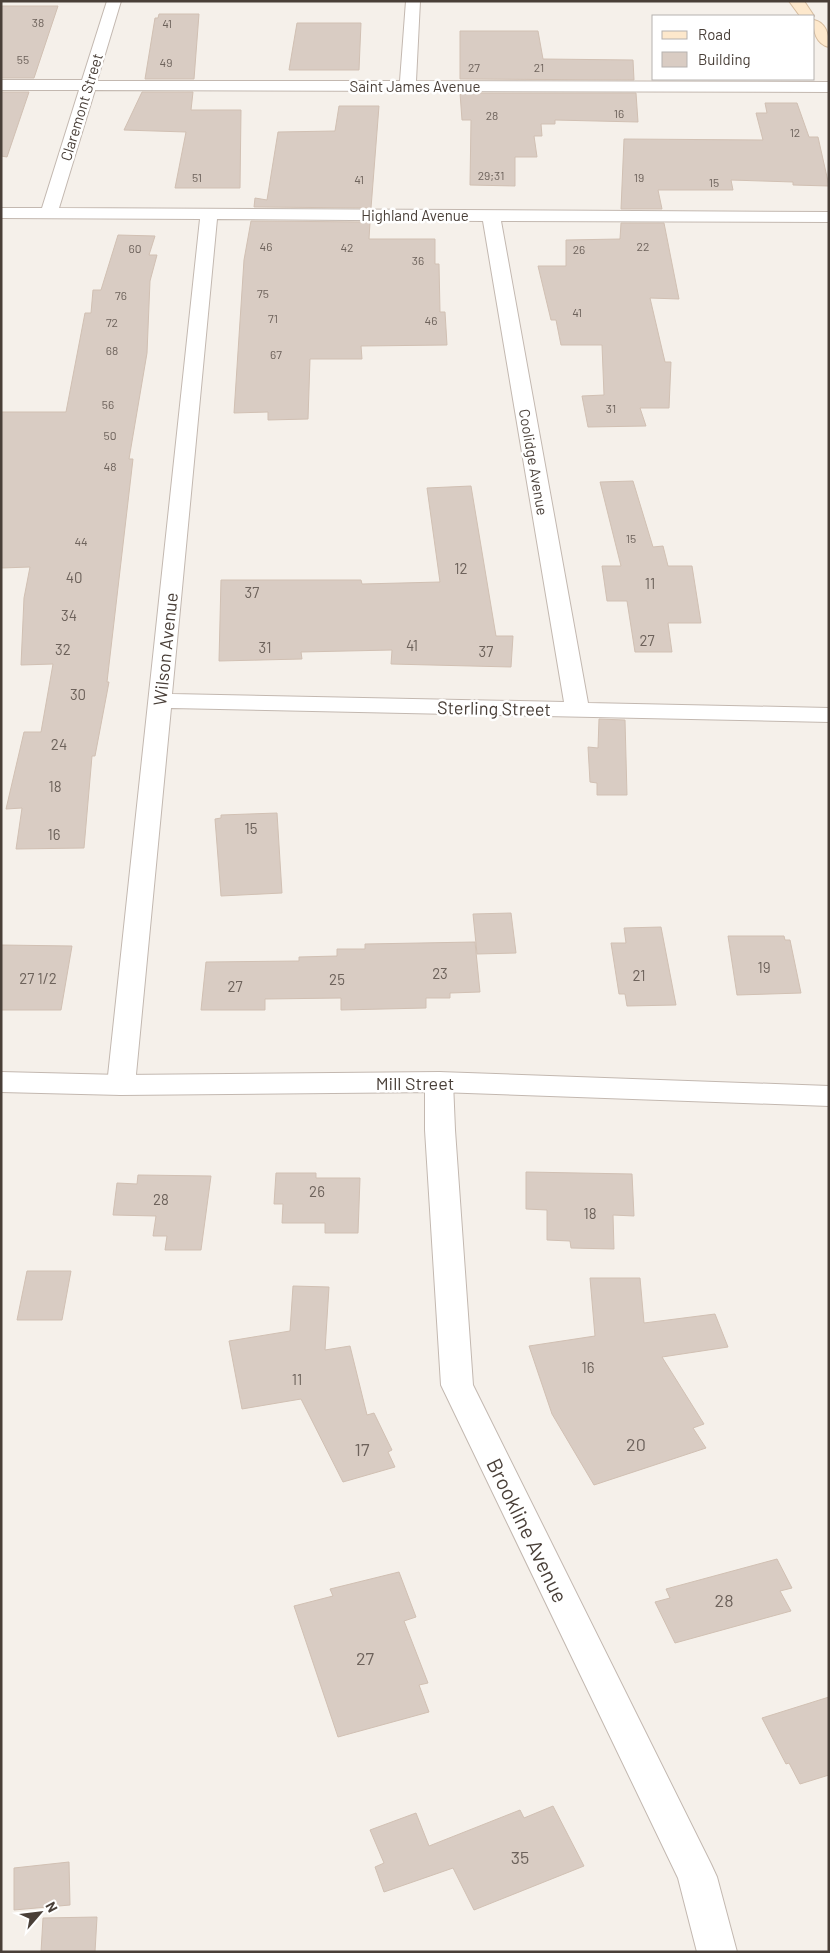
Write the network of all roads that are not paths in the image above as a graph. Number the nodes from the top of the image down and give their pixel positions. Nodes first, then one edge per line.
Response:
1 (114, 1) edge
2 (413, 1) edge
3 (796, 1) edge
4 (806, 15) edge
5 (815, 25) edge
6 (829, 43) edge
7 (1, 85) edge
8 (88, 85) junction
9 (408, 86) junction
10 (829, 88) edge
11 (1, 213) edge
12 (49, 213) junction
13 (209, 214) junction
14 (490, 215) junction
15 (829, 217) edge
16 (160, 700) junction
17 (577, 710) junction
18 (829, 715) edge
19 (1, 1082) edge
20 (439, 1082) junction
21 (121, 1085) junction
22 (829, 1096) edge
23 (717, 1952) edge

1 - 8 street, Claremont Street
2 - 9 street
3 - 4 main road
5 - 6 main road
7 - 8 street, Saint James Avenue
8 - 9 street, Saint James Avenue
8 - 12 street, Claremont Street
9 - 10 street, Saint James Avenue
11 - 12 street, Highland Avenue
12 - 13 street, Highland Avenue
13 - 14 street, Highland Avenue
13 - 16 street, Wilson Avenue
14 - 15 street, Highland Avenue
14 - 17 street, Coolidge Avenue
16 - 17 street, Sterling Street
16 - 21 street, Wilson Avenue
17 - 18 street, Sterling Street
19 - 21 street, Mill Street
20 - 21 street, Mill Street
20 - 22 street, Mill Street
20 - 23 street, Brookline Avenue

